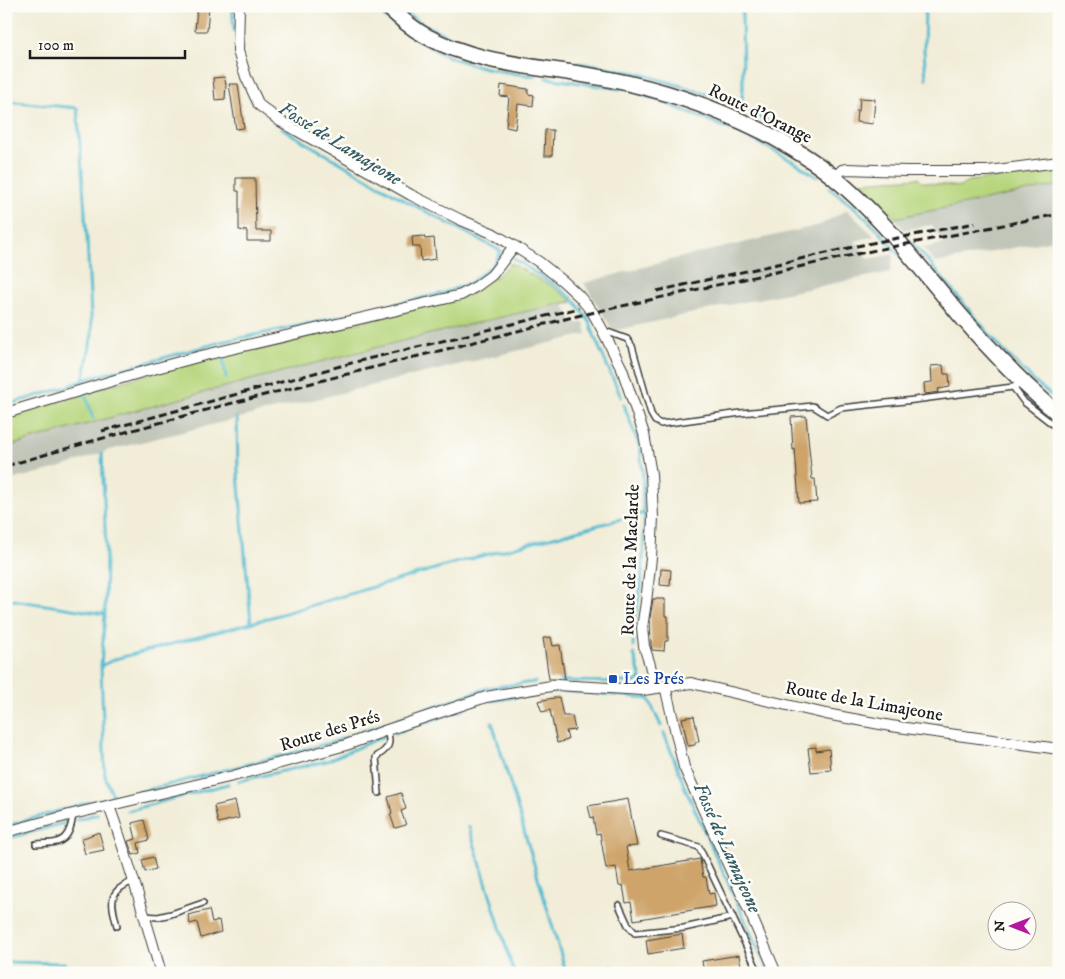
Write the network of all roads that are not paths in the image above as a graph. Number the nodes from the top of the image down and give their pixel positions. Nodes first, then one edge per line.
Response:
1 (239, 6) edge
2 (387, 6) edge
3 (1059, 162) edge
4 (834, 178) junction
5 (514, 246) junction
6 (603, 331) junction
7 (1018, 385) junction
8 (6, 413) edge
9 (1059, 414) edge
10 (1059, 429) edge
11 (660, 687) junction
12 (387, 730) junction
13 (1059, 749) edge
14 (379, 793) dead end
15 (109, 806) junction
16 (73, 814) junction
17 (6, 832) edge
18 (662, 836) dead end
19 (36, 844) dead end
20 (135, 880) junction
21 (203, 902) dead end
22 (619, 905) dead end
23 (145, 916) junction
24 (733, 918) junction
25 (117, 926) dead end
26 (161, 973) edge
27 (759, 973) edge
28 (776, 973) edge

1 - 5 street, Route de la Maclarde
2 - 4 street, Route d'Orange
3 - 4 street
4 - 7 street, Route d'Orange
5 - 6 street, Route de la Maclarde
5 - 8 street
6 - 7 lane
6 - 11 street, Route de la Maclarde
7 - 9 street, Route d'Orange
7 - 10 lane
11 - 12 street, Route des Prés
11 - 13 street, Route de la Limajeone
11 - 28 street, Route de la Maclarde
12 - 14 lane
12 - 15 street, Route des Prés
15 - 16 street, Route des Prés
15 - 20 street
16 - 17 street, Route des Prés
16 - 19 lane
18 - 24 lane
20 - 23 street
20 - 25 lane
21 - 23 lane
22 - 24 lane
23 - 26 street
24 - 27 lane

